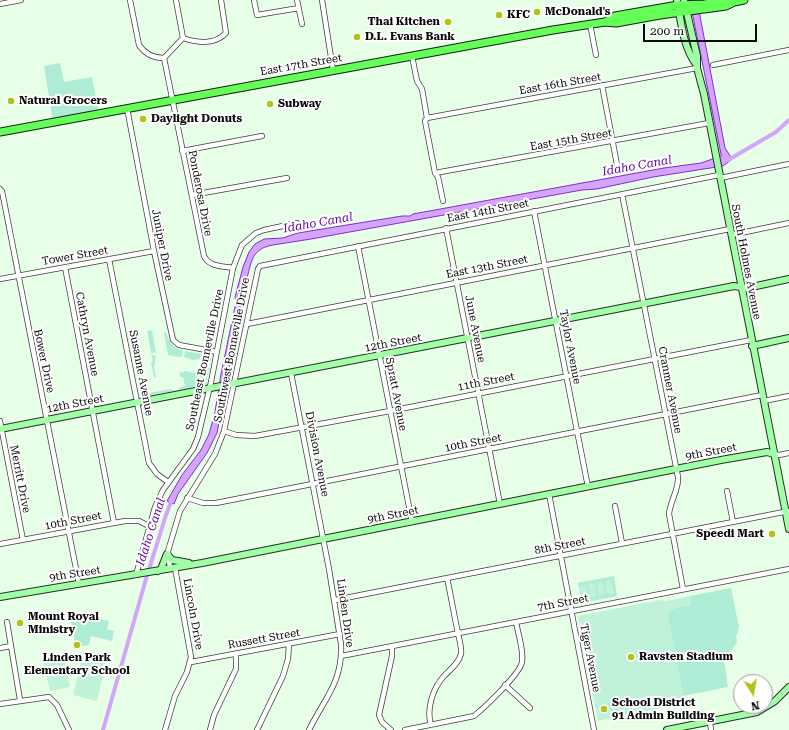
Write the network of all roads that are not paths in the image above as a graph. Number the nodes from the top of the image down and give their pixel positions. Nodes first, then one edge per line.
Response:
1 (21, 0) edge
2 (130, 0) edge
3 (176, 0) edge
4 (221, 0) edge
5 (254, 0) edge
6 (297, 0) edge
7 (322, 0) edge
8 (744, 0) edge
9 (0, 4) edge
10 (687, 6) edge
11 (299, 8) junction
12 (302, 24) dead end
13 (590, 24) junction
14 (183, 38) junction
15 (789, 50) edge
16 (596, 55) dead end
17 (412, 56) junction
18 (164, 58) junction
19 (713, 65) dead end
20 (697, 66) junction
21 (333, 70) junction
22 (602, 86) junction
23 (173, 100) junction
24 (127, 108) junction
25 (427, 118) junction
26 (709, 123) junction
27 (0, 132) edge
28 (262, 136) dead end
29 (613, 141) junction
30 (182, 151) junction
31 (789, 164) edge
32 (618, 170) dead end
33 (435, 174) junction
34 (719, 174) junction
35 (286, 178) dead end
36 (0, 189) edge
37 (622, 194) junction
38 (192, 195) junction
39 (443, 201) dead end
40 (534, 211) junction
41 (297, 223) dead end
42 (789, 223) edge
43 (446, 228) junction
44 (731, 232) junction
45 (358, 246) junction
46 (634, 248) junction
47 (154, 251) junction
48 (109, 259) junction
49 (545, 265) junction
50 (260, 266) joint
51 (64, 267) junction
52 (233, 268) junction
53 (19, 276) junction
54 (0, 279) edge
55 (789, 279) edge
56 (457, 282) junction
57 (741, 287) junction
58 (368, 300) junction
59 (644, 303) junction
60 (556, 321) junction
61 (247, 324) junction
62 (467, 338) junction
63 (789, 338) edge
64 (752, 343) junction
65 (216, 352) junction
66 (379, 355) junction
67 (655, 359) junction
68 (292, 373) junction
69 (567, 377) junction
70 (232, 384) junction
71 (209, 388) junction
72 (479, 394) junction
73 (789, 396) edge
74 (763, 398) junction
75 (138, 402) junction
76 (93, 411) junction
77 (390, 411) junction
78 (666, 413) junction
79 (48, 420) junction
80 (0, 421) edge
81 (302, 427) junction
82 (1, 429) edge
83 (224, 431) junction
84 (578, 431) junction
85 (489, 450) junction
86 (789, 453) edge
87 (774, 454) junction
88 (401, 467) junction
89 (677, 470) junction
90 (168, 482) junction
91 (313, 484) junction
92 (588, 486) junction
93 (727, 492) dead end
94 (549, 494) junction
95 (187, 498) junction
96 (500, 504) junction
97 (615, 506) dead end
98 (787, 511) edge
99 (412, 522) junction
100 (733, 522) junction
101 (114, 523) junction
102 (149, 526) junction
103 (789, 529) edge
104 (68, 532) junction
105 (672, 533) junction
106 (324, 539) junction
107 (23, 540) junction
108 (622, 543) junction
109 (0, 544) edge
110 (168, 554) junction
111 (561, 555) junction
112 (194, 564) junction
113 (173, 568) junction
114 (789, 569) edge
115 (158, 571) junction
116 (140, 574) junction
117 (447, 578) junction
118 (79, 584) junction
119 (683, 589) junction
120 (3, 598) edge
121 (335, 600) junction
122 (572, 611) junction
123 (7, 622) dead end
124 (516, 622) junction
125 (340, 634) junction
126 (458, 634) junction
127 (289, 644) junction
128 (11, 646) junction
129 (392, 646) junction
130 (0, 648) edge
131 (236, 654) junction
132 (341, 656) junction
133 (191, 662) junction
134 (505, 685) junction
135 (789, 687) edge
136 (20, 700) junction
137 (0, 704) edge
138 (530, 708) dead end
139 (710, 722) junction
140 (431, 725) junction
141 (69, 730) edge
142 (165, 730) edge
143 (210, 730) edge
144 (257, 730) edge
145 (309, 730) edge
146 (391, 730) edge
147 (405, 730) edge
148 (594, 730) edge
149 (667, 730) edge
150 (712, 730) edge

1 - 9 street
2 - 18 street
3 - 14 street
4 - 14 street
5 - 11 street
6 - 11 street
7 - 21 street
8 - 10 main road, East 17th Street
10 - 13 main road, East 17th Street
10 - 20 street, South Holmes Avenue
11 - 12 street
13 - 16 street
13 - 17 main road, East 17th Street
14 - 18 street
15 - 19 street
17 - 21 main road, East 17th Street
17 - 25 street
18 - 23 street, Ponderosa Drive
20 - 22 street, East 16th Street
20 - 26 street, South Holmes Avenue
21 - 23 main road, East 17th Street
22 - 25 street, East 16th Street
22 - 29 street
23 - 24 main road, East 17th Street
23 - 30 street, Ponderosa Drive
24 - 27 main road, East 17th Street
24 - 47 street, Juniper Drive
25 - 33 street
26 - 29 street, East 15th Street
26 - 34 street, South Holmes Avenue
28 - 30 street
29 - 32 street
29 - 33 street, East 15th Street
30 - 38 street, Ponderosa Drive
31 - 34 street, East 14th Street
33 - 39 street
34 - 37 street, East 14th Street
34 - 44 street, South Holmes Avenue
35 - 38 street
36 - 53 street, Bower Drive
37 - 40 street, East 14th Street
37 - 46 street, Cranmer Avenue
38 - 52 street, Ponderosa Drive
40 - 43 street, East 14th Street
40 - 49 street, Taylor Avenue
41 - 52 street, Southeast Bonneville Drive
42 - 44 street, East 13th Street
43 - 45 street, East 14th Street
43 - 56 street, June Avenue
44 - 46 street, East 13th Street
44 - 57 street, South Holmes Avenue
45 - 50 street, East 14th Street
45 - 58 street, Spratt Avenue
46 - 49 street, East 13th Street
46 - 59 street, Cranmer Avenue
47 - 48 street, Tower Street
47 - 65 street, Juniper Drive
48 - 51 street, Tower Street
48 - 75 street, Susanne Avenue
49 - 56 street, East 13th Street
49 - 60 street, Taylor Avenue
50 - 61 street, Southwest Bonneville Drive
51 - 53 street, Tower Street
51 - 76 street, Cathryn Avenue
52 - 65 street, Southeast Bonneville Drive
53 - 54 street, Tower Street
53 - 79 street, Bower Drive
55 - 57 street, 12th Street
56 - 58 street, East 13th Street
56 - 62 street, June Avenue
57 - 59 street, 12th Street
57 - 64 street, South Holmes Avenue
58 - 61 street, East 13th Street
58 - 66 street, Spratt Avenue
59 - 60 street, 12th Street
59 - 67 street, Cranmer Avenue
60 - 62 street, 12th Street
60 - 69 street, Taylor Avenue
61 - 70 street, Southwest Bonneville Drive
62 - 66 street, 12th Street
62 - 72 street, June Avenue
63 - 64 street, 11th Street
64 - 67 street, 11th Street
64 - 74 street, South Holmes Avenue
65 - 71 street, Southeast Bonneville Drive
66 - 68 street, 12th Street
66 - 77 street, Spratt Avenue
67 - 69 street, 11th Street
67 - 78 street, Cranmer Avenue
68 - 70 street, 12th Street
68 - 81 street, Division Avenue
69 - 72 street, 11th Street
69 - 84 street, Taylor Avenue
70 - 71 street, 12th Street
70 - 83 street, Southwest Bonneville Drive
71 - 75 street, 12th Street
71 - 90 street, Southeast Bonneville Drive
72 - 77 street, 11th Street
72 - 85 street, June Avenue
73 - 74 street, 10th Street
74 - 78 street, 10th Street
74 - 87 street, South Holmes Avenue
75 - 76 street, 12th Street
75 - 90 street, Susanne Avenue
76 - 79 street, 12th Street
76 - 101 street, Cathryn Avenue
77 - 81 street, 11th Street
77 - 88 street, Spratt Avenue
78 - 84 street, 10th Street
78 - 89 street, Cranmer Avenue
79 - 82 street, 12th Street
79 - 104 street, Bower Drive
80 - 82 street, Merritt Drive
81 - 83 street, 11th Street
81 - 91 street, Division Avenue
82 - 107 street, Merritt Drive
83 - 95 street, Southwest Bonneville Drive
84 - 85 street, 10th Street
84 - 92 street, Taylor Avenue
85 - 88 street, 10th Street
85 - 96 street, June Avenue
86 - 87 street, 9th Street
87 - 89 street, 9th Street
87 - 98 street, South Holmes Avenue
88 - 91 street, 10th Street
88 - 99 street, Spratt Avenue
89 - 92 street, 9th Street
89 - 105 street, Cranmer Avenue
90 - 102 street, Southeast Bonneville Drive
91 - 95 street, 10th Street
91 - 106 street, Division Avenue
92 - 94 street, 9th Street
93 - 100 street
94 - 96 street, 9th Street
94 - 111 street, Tiger Avenue
95 - 110 street, Southwest Bonneville Drive
96 - 99 street, 9th Street
97 - 108 street
98 - 100 street, 8th Street
98 - 103 street, South Holmes Avenue
99 - 106 street, 9th Street
100 - 105 street, 8th Street
101 - 102 street, 10th Street
101 - 104 street, 10th Street
102 - 116 street, Southeast Bonneville Drive
104 - 107 street, 10th Street
104 - 118 street, Bower Drive
105 - 108 street, 8th Street
105 - 119 street, Cranmer Avenue
106 - 112 street, 9th Street
106 - 121 street, Linden Drive
107 - 109 street, 10th Street
108 - 111 street, 8th Street
110 - 112 street
110 - 113 street, Southwest Bonneville Drive
110 - 115 street
111 - 117 street, 8th Street
111 - 122 street, Tiger Avenue
112 - 113 street, 9th Street
113 - 115 street, 9th Street
113 - 133 street, Lincoln Drive
114 - 119 street, 7th Street
115 - 116 street, 9th Street
116 - 118 street, 9th Street
117 - 121 street, 8th Street
117 - 126 street
118 - 120 street, 9th Street
119 - 122 street, 7th Street
121 - 125 street, Linden Drive
122 - 124 street, 7th Street
122 - 148 street, Tiger Avenue
123 - 128 street
124 - 126 street, 7th Street
124 - 134 street
125 - 127 street, Russett Street
125 - 132 street, Linden Drive
126 - 129 street, 7th Street
126 - 140 street
127 - 131 street, Russett Street
127 - 144 street
128 - 130 street
128 - 136 street
129 - 132 street, 7th Street
129 - 146 street
131 - 133 street, Russett Street
131 - 143 street
132 - 145 street, Linden Drive
133 - 142 street, Lincoln Drive
134 - 138 street
134 - 140 street
135 - 139 street
136 - 137 street
136 - 141 street
139 - 149 street
139 - 150 street
140 - 147 street

